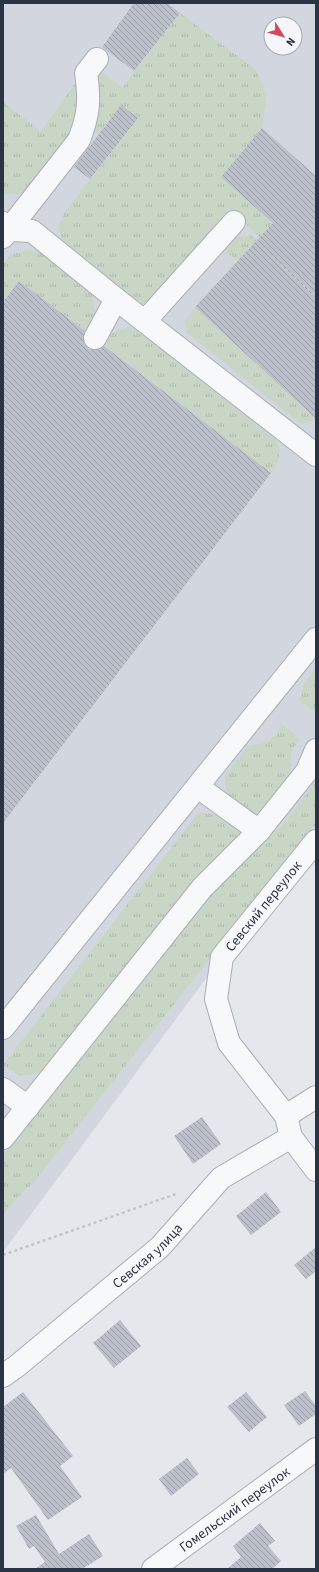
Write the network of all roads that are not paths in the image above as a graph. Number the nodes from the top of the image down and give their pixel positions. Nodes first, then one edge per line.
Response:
1 (97, 59) dead end
2 (234, 222) road end
3 (5, 230) edge
4 (116, 299) junction
5 (145, 321) junction
6 (95, 338) dead end
7 (314, 449) edge
8 (316, 639) edge
9 (316, 750) edge
10 (198, 787) junction
11 (259, 831) junction
12 (316, 841) edge
13 (3, 1028) edge
14 (3, 1089) edge
15 (316, 1097) edge
16 (28, 1107) junction
17 (286, 1116) junction
18 (291, 1137) junction
19 (3, 1138) edge
20 (316, 1170) edge
21 (3, 1376) edge
22 (316, 1449) edge
23 (153, 1569) edge

1 - 3 street
2 - 5 street
3 - 4 street
4 - 5 street
4 - 6 street
5 - 7 street
8 - 10 street
9 - 11 street
10 - 11 street
10 - 13 street
11 - 16 street
12 - 17 street, Севский переулок
14 - 16 street
15 - 17 street
16 - 19 street
17 - 18 street
18 - 20 street
18 - 21 street, Севская улица
22 - 23 street, Гомельский переулок

